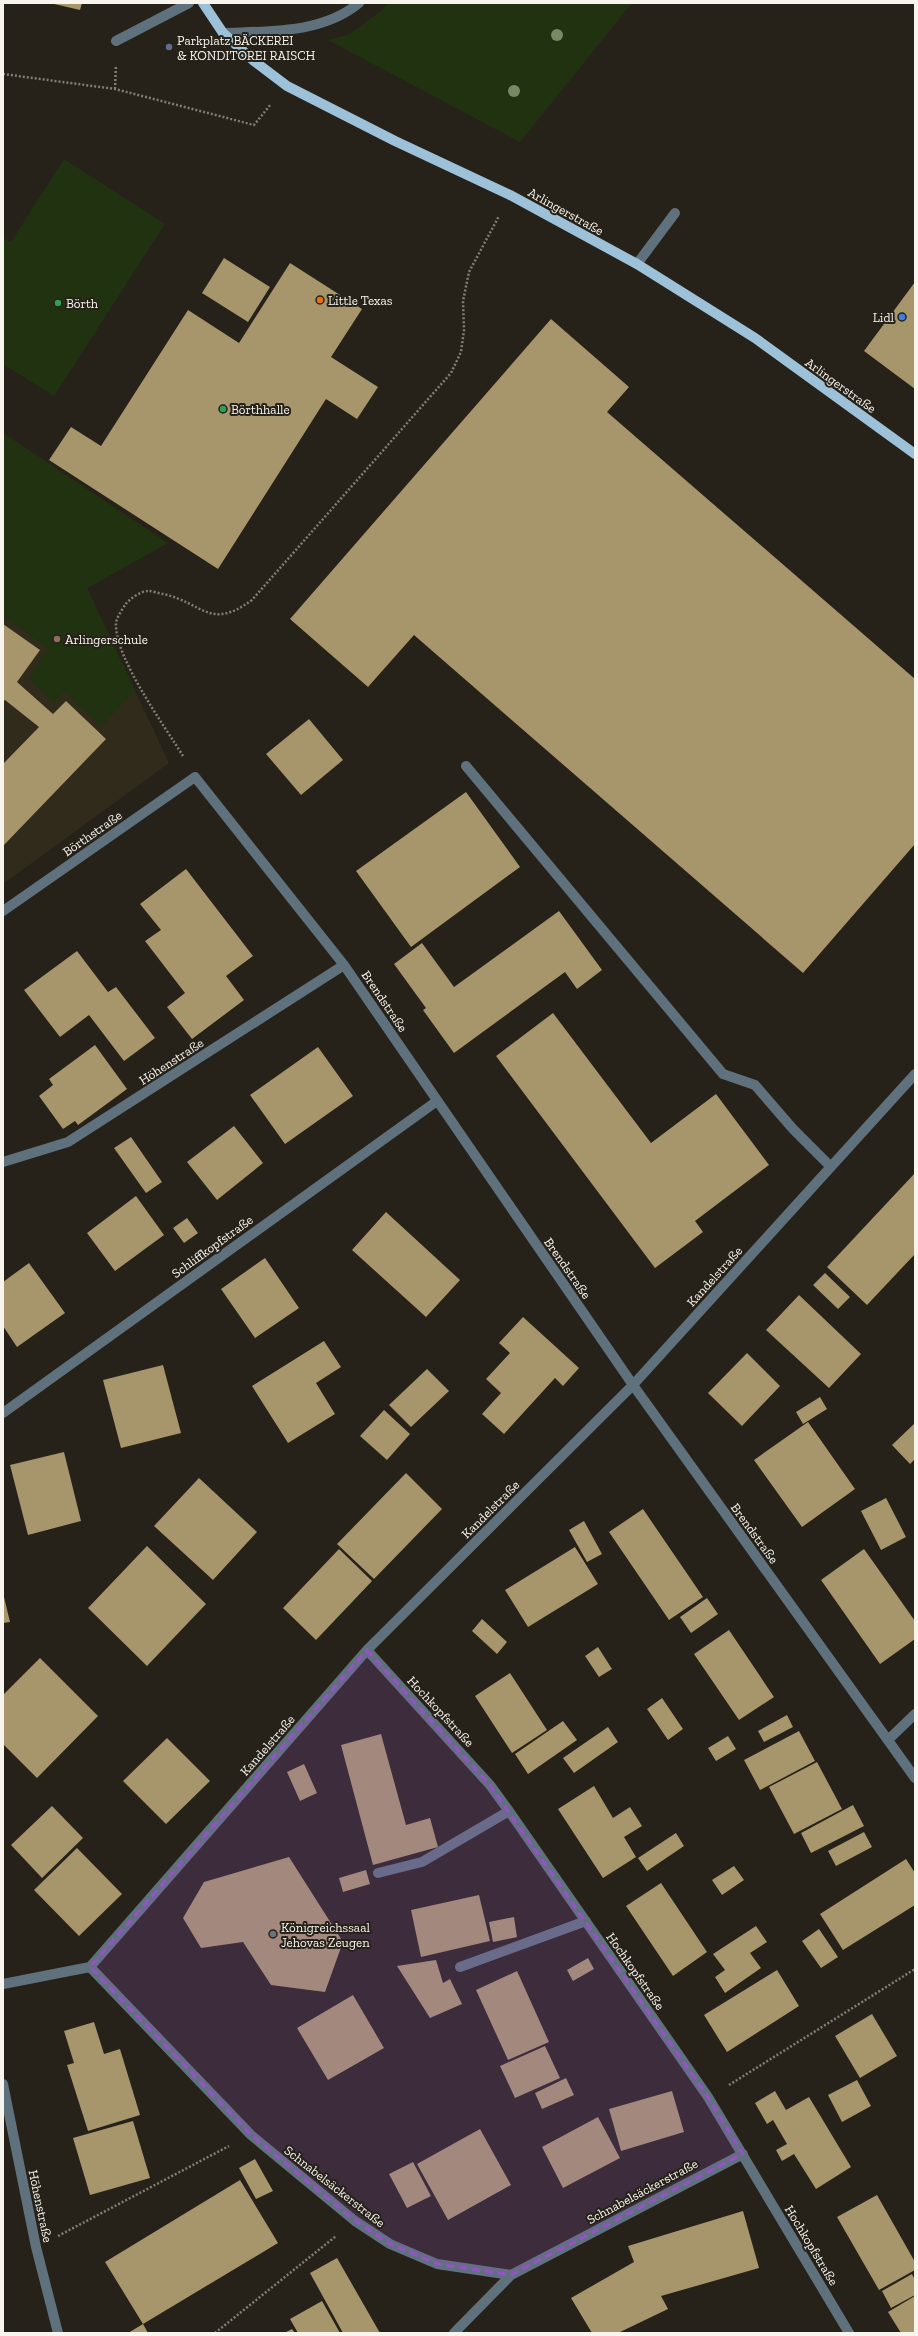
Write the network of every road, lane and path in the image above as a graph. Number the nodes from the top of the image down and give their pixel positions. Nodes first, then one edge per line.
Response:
1 (189, 3) edge
2 (203, 3) edge
3 (359, 3) edge
4 (224, 34) junction
5 (116, 41) dead end
6 (3, 74) edge
7 (287, 86) junction
8 (510, 195) junction
9 (675, 213) dead end
10 (637, 264) junction
11 (915, 454) edge
12 (466, 766) dead end
13 (196, 777) junction
14 (3, 911) edge
15 (344, 965) junction
16 (915, 1074) edge
17 (437, 1101) junction
18 (3, 1162) edge
19 (831, 1167) junction
20 (633, 1384) junction
21 (3, 1413) edge
22 (367, 1650) junction
23 (915, 1714) edge
24 (888, 1740) junction
25 (915, 1778) edge
26 (509, 1811) junction
27 (378, 1874) dead end
28 (586, 1921) junction
29 (90, 1967) junction
30 (460, 1967) dead end
31 (915, 1969) edge
32 (3, 1984) edge
33 (3, 2084) edge
34 (708, 2097) junction
35 (251, 2135) junction
36 (743, 2154) junction
37 (355, 2221) junction
38 (36, 2247) junction
39 (511, 2275) junction
40 (58, 2333) edge
41 (216, 2333) edge
42 (454, 2333) edge
43 (849, 2333) edge

1 - 5 street
2 - 4 main road, Arlingerstraße
3 - 4 street
4 - 7 main road, Arlingerstraße
6 - 7 path
7 - 8 main road, Arlingerstraße
8 - 10 main road, Arlingerstraße
8 - 13 path
9 - 10 street
10 - 11 main road, Arlingerstraße
12 - 19 street
13 - 14 street, Börthstraße
13 - 15 street, Brendstraße
15 - 17 street, Brendstraße
15 - 18 street, Höhenstraße
16 - 19 street, Kandelstraße
17 - 20 street, Brendstraße
17 - 21 street, Schliffkopfstraße
19 - 20 street, Kandelstraße
20 - 22 street, Kandelstraße
20 - 24 street, Brendstraße
22 - 26 street, Hochkopfstraße
22 - 29 street, Kandelstraße
23 - 24 street
24 - 25 street, Brendstraße
26 - 27 street
26 - 28 street, Hochkopfstraße
28 - 30 street
28 - 34 street, Hochkopfstraße
29 - 32 street
29 - 35 street, Schnabelsäckerstraße
31 - 34 path
33 - 38 street, Höhenstraße
34 - 36 street, Hochkopfstraße
35 - 37 street, Schnabelsäckerstraße
35 - 38 path
36 - 39 street, Schnabelsäckerstraße
36 - 43 street, Hochkopfstraße
37 - 39 street, Schnabelsäckerstraße
37 - 41 path
38 - 40 street, Höhenstraße
39 - 42 street

